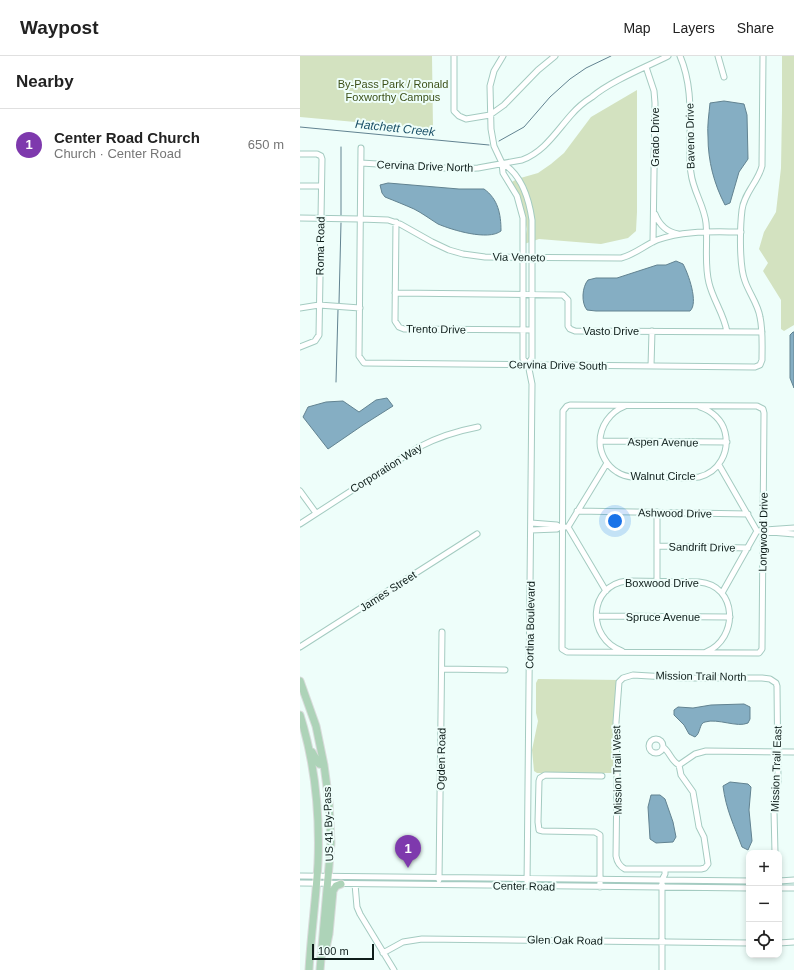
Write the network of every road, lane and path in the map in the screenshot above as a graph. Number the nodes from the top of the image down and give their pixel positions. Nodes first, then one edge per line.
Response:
1 (454, 56) edge
2 (503, 56) edge
3 (555, 56) edge
4 (668, 56) edge
5 (680, 56) edge
6 (718, 56) edge
7 (763, 56) edge
8 (646, 67) junction
9 (724, 77) dead end
10 (490, 115) junction
11 (361, 148) dead end
12 (300, 154) edge
13 (361, 163) junction
14 (502, 163) junction
15 (300, 186) edge
16 (321, 186) junction
17 (654, 209) junction
18 (300, 218) edge
19 (360, 218) junction
20 (321, 219) junction
21 (396, 222) junction
22 (706, 232) junction
23 (741, 232) junction
24 (684, 234) junction
25 (653, 242) junction
26 (524, 257) junction
27 (533, 258) junction
28 (395, 293) junction
29 (523, 295) junction
30 (532, 295) junction
31 (319, 305) junction
32 (300, 308) edge
33 (360, 308) junction
34 (523, 330) junction
35 (532, 330) junction
36 (652, 331) junction
37 (728, 332) junction
38 (762, 332) junction
39 (300, 348) edge
40 (528, 364) junction
41 (652, 366) junction
42 (629, 405) junction
43 (697, 406) junction
44 (478, 427) dead end
45 (600, 441) junction
46 (727, 442) junction
47 (607, 463) junction
48 (718, 465) junction
49 (300, 491) edge
50 (577, 511) junction
51 (657, 512) junction
52 (316, 513) junction
53 (748, 514) junction
54 (531, 523) junction
55 (300, 524) edge
56 (563, 527) junction
57 (794, 528) edge
58 (531, 530) junction
59 (760, 531) junction
60 (476, 534) dead end
61 (794, 534) edge
62 (657, 546) junction
63 (748, 548) junction
64 (657, 582) junction
65 (606, 591) junction
66 (722, 593) junction
67 (597, 616) junction
68 (730, 617) junction
69 (442, 632) dead end
70 (300, 647) edge
71 (629, 652) junction
72 (701, 653) junction
73 (442, 669) junction
74 (504, 670) dead end
75 (622, 678) joint
76 (300, 681) edge
77 (777, 686) joint
78 (300, 715) edge
79 (308, 744) junction
80 (663, 747) dead end
81 (778, 752) junction
82 (794, 752) edge
83 (324, 765) junction
84 (679, 765) junction
85 (602, 776) dead end
86 (775, 850) edge
87 (658, 869) junction
88 (665, 869) junction
89 (300, 876) edge
90 (440, 878) junction
91 (527, 878) junction
92 (600, 879) junction
93 (316, 880) junction
94 (328, 880) junction
95 (662, 880) junction
96 (746, 880) edge
97 (782, 880) edge
98 (794, 880) edge
99 (300, 883) edge
100 (341, 884) junction
101 (355, 884) junction
102 (439, 885) junction
103 (527, 886) junction
104 (600, 887) junction
105 (662, 887) junction
106 (746, 888) edge
107 (782, 888) edge
108 (794, 888) edge
109 (662, 941) junction
110 (794, 942) edge
111 (746, 943) edge
112 (782, 943) edge
113 (383, 953) junction
114 (309, 970) edge
115 (320, 970) edge
116 (324, 970) edge
117 (394, 970) edge
118 (662, 970) edge

1 - 10 street
2 - 10 street, Cortina Boulevard
3 - 10 street
4 - 8 street, Cervina Drive North
5 - 22 street, Baveno Drive
6 - 9 street
7 - 23 street
8 - 14 street, Cervina Drive North
8 - 17 street, Grado Drive
10 - 14 street, Cortina Boulevard
11 - 13 street, Cervina Drive North
12 - 16 street, Roma Road
13 - 14 street, Cervina Drive North
13 - 19 street, Cervina Drive North
14 - 26 street, Cortina Boulevard
14 - 27 street, Cortina Boulevard
15 - 16 street
16 - 20 street, Roma Road
17 - 24 street, Grado Drive
17 - 25 street, Grado Drive
18 - 20 street, Via Veneto
19 - 20 street, Via Veneto
19 - 21 street, Via Veneto
19 - 33 street, Cervina Drive South
20 - 31 street, Roma Road
21 - 26 street, Via Veneto
21 - 28 street, Trento Drive
22 - 23 street, Via Veneto
22 - 24 street, Via Veneto
22 - 37 street, Baveno Drive
23 - 38 street, Cervina Drive South
24 - 25 street, Via Veneto
25 - 27 street, Via Veneto
26 - 27 street, Via Veneto
26 - 29 street, Cortina Boulevard
27 - 30 street, Cortina Boulevard
28 - 29 street, Vasto Drive
28 - 34 street, Trento Drive
29 - 30 street, Vasto Drive
29 - 34 street, Cortina Boulevard
30 - 35 street, Cortina Boulevard
30 - 36 street, Vasto Drive
31 - 32 street
31 - 33 street
31 - 39 street, Roma Road
33 - 40 street, Cervina Drive South
34 - 35 street, Trento Drive
34 - 40 street, Cortina Boulevard
35 - 40 street, Cortina Boulevard
36 - 37 street, Vasto Drive
36 - 41 street
37 - 38 street, Vasto Drive
38 - 41 street, Cervina Drive South
40 - 41 street, Cervina Drive South
40 - 54 street, Cortina Boulevard
42 - 43 street, Longwood Drive
42 - 45 street
42 - 56 street, Longwood Drive
43 - 46 street
43 - 59 street, Longwood Drive
44 - 52 street, Corporation Way
45 - 46 street, Aspen Avenue
45 - 47 street
46 - 48 street
47 - 48 street, Walnut Circle
47 - 50 street
48 - 53 street
49 - 52 street
50 - 51 street, Ashwood Drive
50 - 56 street
51 - 53 street, Ashwood Drive
51 - 62 street
52 - 55 street, Corporation Way
53 - 59 street
54 - 56 street
54 - 58 street, Cortina Boulevard
56 - 58 street
56 - 65 street
56 - 71 street, Longwood Drive
57 - 59 street
58 - 91 street, Cortina Boulevard
59 - 61 street
59 - 63 street
59 - 72 street, Longwood Drive
60 - 70 street, James Street
62 - 63 street, Sandrift Drive
62 - 64 street
63 - 66 street
64 - 65 street, Boxwood Drive
64 - 66 street, Boxwood Drive
65 - 67 street
66 - 68 street
67 - 68 street, Spruce Avenue
67 - 71 street
68 - 72 street
69 - 73 street, Ogden Road
71 - 72 street, Longwood Drive
73 - 74 street
73 - 90 street, Ogden Road
75 - 77 street, Mission Trail North
75 - 87 street, Mission Trail West
76 - 83 main road, US 41 By-Pass
77 - 81 street, Mission Trail East
78 - 79 main road, US 41 By-Pass
79 - 83 main road
79 - 93 main road, US 41 By-Pass
80 - 84 street
81 - 82 street
81 - 84 street
81 - 86 street, Mission Trail East
83 - 94 main road, US 41 By-Pass
84 - 88 street
85 - 92 street
87 - 88 street
87 - 95 street
88 - 95 street
89 - 93 street, Center Road
90 - 91 street, Center Road
90 - 94 street, Center Road
90 - 102 street, Ogden Road
91 - 92 street, Center Road
91 - 103 street, Cortina Boulevard
92 - 95 street, Center Road
92 - 104 street
93 - 94 street, Center Road
93 - 99 street, Center Road
93 - 114 main road, US 41 By-Pass
94 - 100 street, Center Road
94 - 115 main road, US 41 By-Pass
95 - 96 street, Center Road
95 - 105 street
97 - 98 street
100 - 101 street, Center Road
100 - 116 main road
101 - 102 street, Center Road
101 - 113 street
102 - 103 street, Center Road
103 - 104 street, Center Road
104 - 105 street, Center Road
105 - 106 street, Center Road
105 - 109 street
107 - 108 street
109 - 111 street, Glen Oak Road
109 - 113 street, Glen Oak Road
109 - 118 street
110 - 112 street
113 - 117 street

